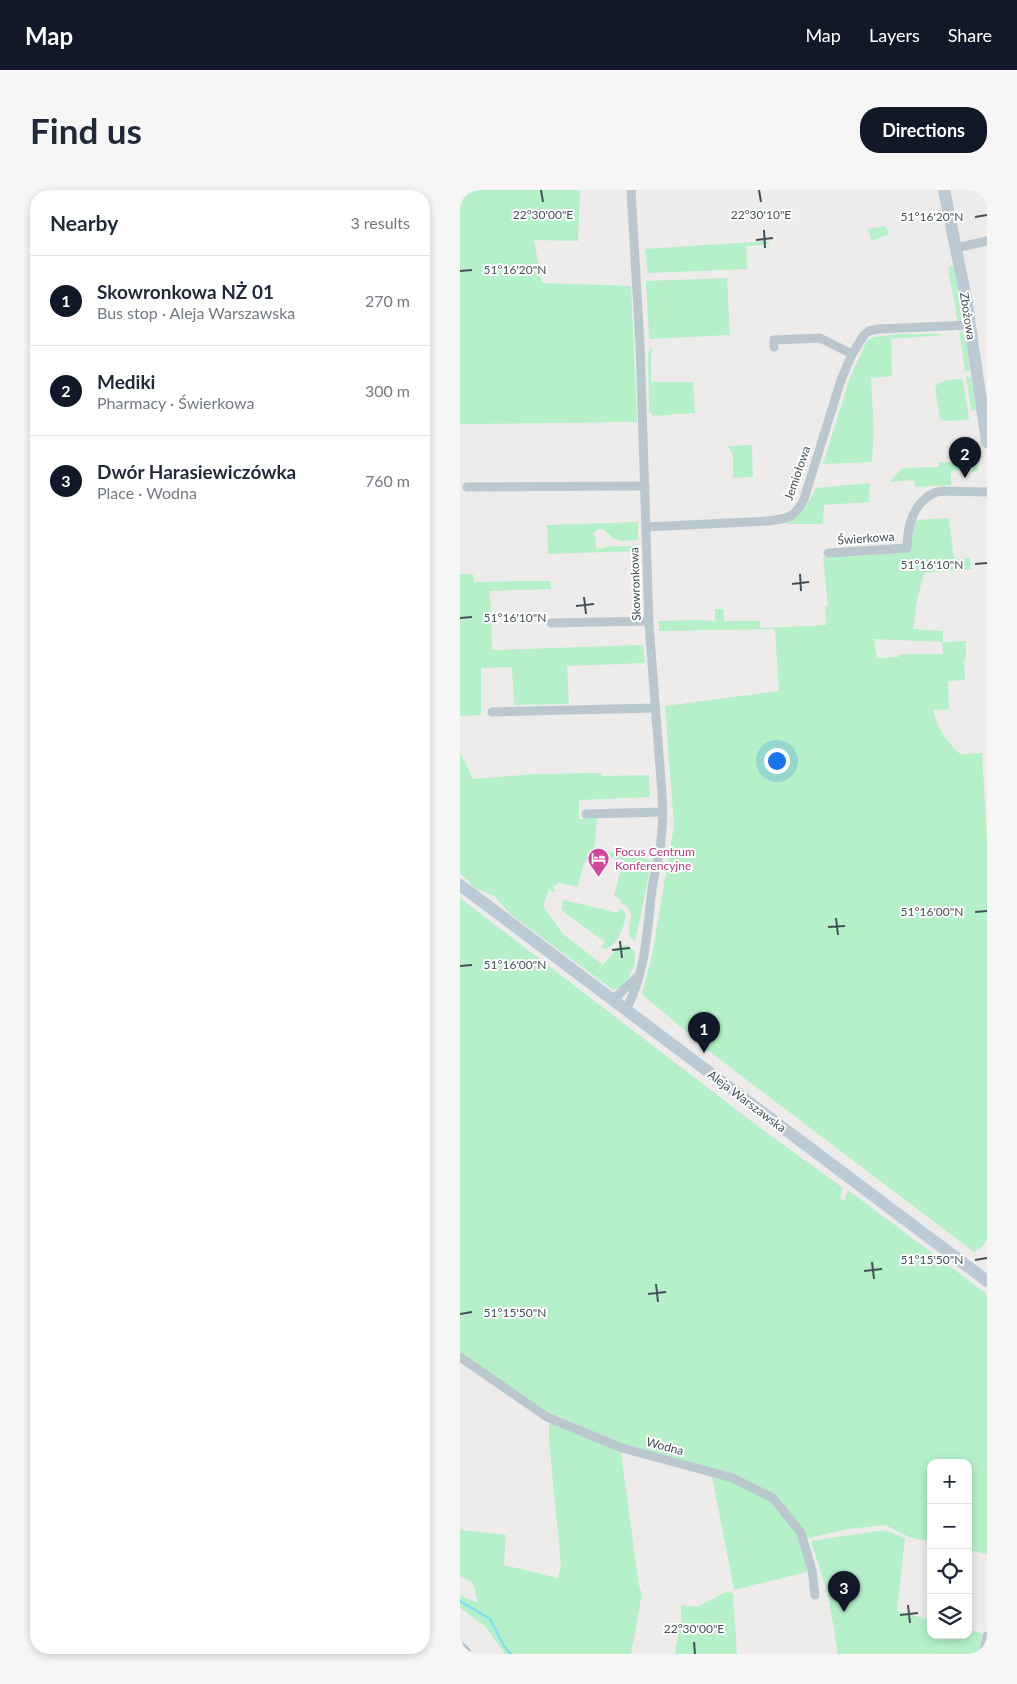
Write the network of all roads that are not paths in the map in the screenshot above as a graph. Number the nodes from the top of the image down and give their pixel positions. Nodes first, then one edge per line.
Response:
1 (631, 190) edge
2 (944, 190) edge
3 (987, 241) edge
4 (956, 248) junction
5 (970, 325) junction
6 (774, 347) dead end
7 (852, 354) junction
8 (987, 442) edge
9 (644, 486) junction
10 (467, 487) dead end
11 (987, 492) edge
12 (646, 527) junction
13 (828, 553) dead end
14 (649, 621) junction
15 (552, 624) dead end
16 (655, 708) junction
17 (492, 712) dead end
18 (663, 812) junction
19 (586, 814) dead end
20 (460, 885) edge
21 (638, 975) junction
22 (613, 1000) junction
23 (626, 1009) junction
24 (987, 1281) edge
25 (460, 1357) edge
26 (815, 1595) dead end
27 (987, 1636) edge
28 (460, 1649) edge
29 (465, 1654) edge
30 (983, 1654) edge

1 - 9 street, Skowronkowa
2 - 4 street, Zbożowa
3 - 4 street
4 - 5 street, Zbożowa
5 - 7 street, Jemiołowa
5 - 8 street, Zbożowa
6 - 7 street
7 - 12 street, Jemiołowa
9 - 10 street
9 - 12 street, Skowronkowa
11 - 13 street, Świerkowa
12 - 14 street, Skowronkowa
14 - 15 street
14 - 16 street, Skowronkowa
16 - 17 street
16 - 18 street, Skowronkowa
18 - 19 street
18 - 21 street, Skowronkowa
20 - 22 street, Aleja Warszawska
21 - 22 street
21 - 23 street, Skowronkowa
22 - 23 street, Aleja Warszawska
23 - 24 street, Aleja Warszawska
25 - 26 street, Wodna
27 - 30 street
28 - 29 main road

